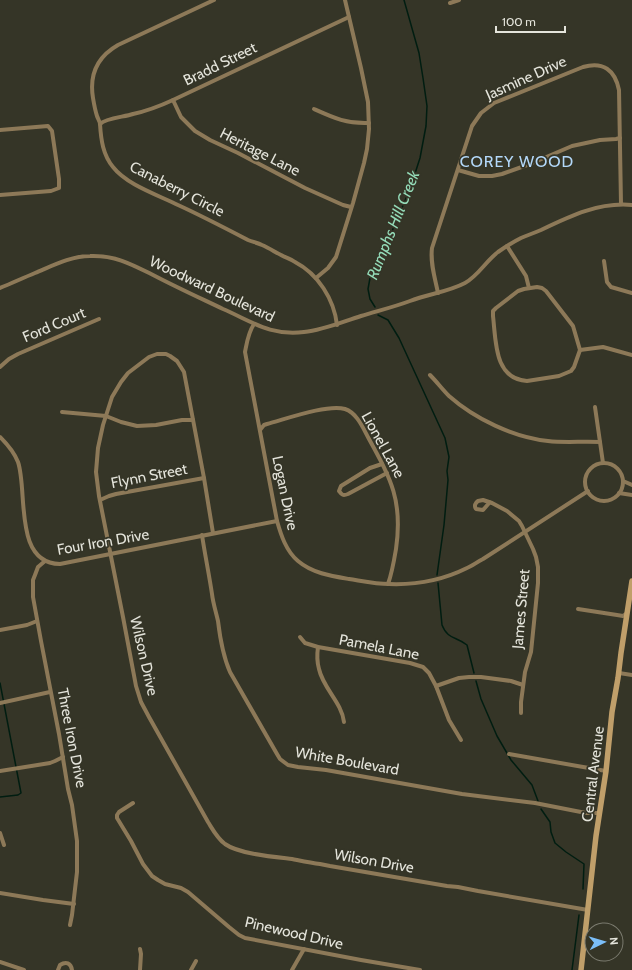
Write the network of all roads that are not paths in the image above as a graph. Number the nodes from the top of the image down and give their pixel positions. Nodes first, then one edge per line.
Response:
1 (214, 0) edge
2 (345, 0) edge
3 (459, 0) edge
4 (450, 3) dead end
5 (349, 17) junction
6 (173, 100) junction
7 (314, 109) dead end
8 (369, 123) junction
9 (100, 124) junction
10 (0, 130) edge
11 (620, 138) junction
12 (458, 170) junction
13 (0, 196) edge
14 (621, 204) junction
15 (632, 204) edge
16 (351, 207) junction
17 (507, 246) junction
18 (604, 261) dead end
19 (316, 278) junction
20 (0, 288) edge
21 (529, 288) junction
22 (438, 293) junction
23 (632, 293) edge
24 (99, 319) dead end
25 (254, 324) junction
26 (337, 325) junction
27 (580, 350) junction
28 (632, 355) edge
29 (0, 367) edge
30 (430, 375) dead end
31 (595, 407) dead end
32 (62, 412) dead end
33 (106, 416) junction
34 (193, 420) junction
35 (260, 430) junction
36 (0, 437) edge
37 (600, 442) junction
38 (603, 463) junction
39 (382, 464) junction
40 (387, 473) junction
41 (204, 478) junction
42 (623, 481) junction
43 (632, 486) edge
44 (588, 491) junction
45 (619, 493) junction
46 (632, 495) edge
47 (100, 500) junction
48 (490, 502) dead end
49 (277, 521) junction
50 (525, 532) junction
51 (213, 533) junction
52 (202, 536) junction
53 (110, 554) junction
54 (46, 561) junction
55 (632, 581) edge
56 (388, 584) junction
57 (578, 609) dead end
58 (627, 613) junction
59 (37, 621) junction
60 (0, 630) edge
61 (300, 637) dead end
62 (318, 647) junction
63 (619, 673) junction
64 (632, 675) edge
65 (523, 685) junction
66 (436, 686) junction
67 (50, 692) junction
68 (0, 703) edge
69 (521, 713) dead end
70 (344, 722) dead end
71 (461, 740) dead end
72 (509, 754) dead end
73 (63, 757) junction
74 (0, 771) edge
75 (606, 771) junction
76 (133, 803) dead end
77 (600, 813) junction
78 (0, 833) edge
79 (4, 845) dead end
80 (0, 893) edge
81 (74, 904) junction
82 (588, 910) junction
83 (70, 924) dead end
84 (140, 949) dead end
85 (304, 949) junction
86 (0, 958) edge
87 (196, 961) dead end
88 (0, 963) edge
89 (22, 970) edge
90 (58, 970) edge
91 (72, 970) edge
92 (140, 970) edge
93 (191, 970) edge
94 (292, 970) edge
95 (420, 970) edge
96 (581, 970) edge

1 - 9 street, Canaberry Circle
2 - 5 street
3 - 4 street
5 - 6 street, Bradd Street
5 - 8 street
6 - 9 street, Bradd Street
6 - 16 street, Heritage Lane
7 - 8 street
8 - 16 street
9 - 19 street, Canaberry Circle
10 - 13 street
11 - 12 street
11 - 12 street, Jasmine Drive
11 - 14 street, Jasmine Drive
12 - 22 street, Jasmine Drive
14 - 15 street, Woodward Boulevard
14 - 17 street, Woodward Boulevard
16 - 19 street
17 - 21 street
17 - 22 street, Woodward Boulevard
18 - 23 street
19 - 26 street, Canaberry Circle
20 - 25 street, Woodward Boulevard
21 - 27 street
21 - 27 street
22 - 26 street, Woodward Boulevard
24 - 29 street, Ford Court
25 - 26 street, Woodward Boulevard
25 - 35 street, Logan Drive
27 - 28 street
30 - 37 street
31 - 37 street
32 - 33 street
33 - 34 street
33 - 34 street, Wilson Drive
33 - 47 street, Wilson Drive
34 - 41 street, Wilson Drive
35 - 39 street, Lionel Lane
35 - 49 street, Logan Drive
36 - 54 street, Four Iron Drive
37 - 38 street
38 - 42 street
38 - 44 street
39 - 40 street, Lionel Lane
39 - 40 street
40 - 56 street, Lionel Lane
41 - 47 street, Flynn Street
41 - 51 street, Wilson Drive
42 - 43 street
42 - 45 street
44 - 45 street
44 - 50 street, Logan Drive
45 - 46 street
47 - 53 street, Wilson Drive
48 - 50 street, James Street
49 - 51 street, Four Iron Drive
49 - 56 street, Logan Drive
50 - 56 street, Logan Drive
50 - 65 street, James Street
51 - 52 street, Four Iron Drive
52 - 53 street, Four Iron Drive
52 - 77 street, White Boulevard
53 - 54 street, Four Iron Drive
53 - 82 street, Wilson Drive
54 - 59 street, Three Iron Drive
55 - 58 street, Central Avenue
57 - 58 street
58 - 63 street, Central Avenue
59 - 60 street
59 - 67 street, Three Iron Drive
61 - 62 street, Pamela Lane
62 - 66 street, Pamela Lane
62 - 70 street
63 - 64 street
63 - 75 street, Central Avenue
65 - 66 street
65 - 69 street, James Street
66 - 71 street, Pamela Lane
67 - 68 street
67 - 73 street, Three Iron Drive
72 - 75 street
73 - 74 street
73 - 81 street, Three Iron Drive
75 - 77 street, Central Avenue
76 - 85 street, Pinewood Drive
77 - 82 street, Central Avenue
78 - 79 street
80 - 81 street
81 - 83 street, Three Iron Drive
82 - 96 street, Central Avenue
84 - 92 street
85 - 94 street
85 - 95 street, Pinewood Drive
86 - 88 street
87 - 93 street
88 - 89 street
90 - 91 street

